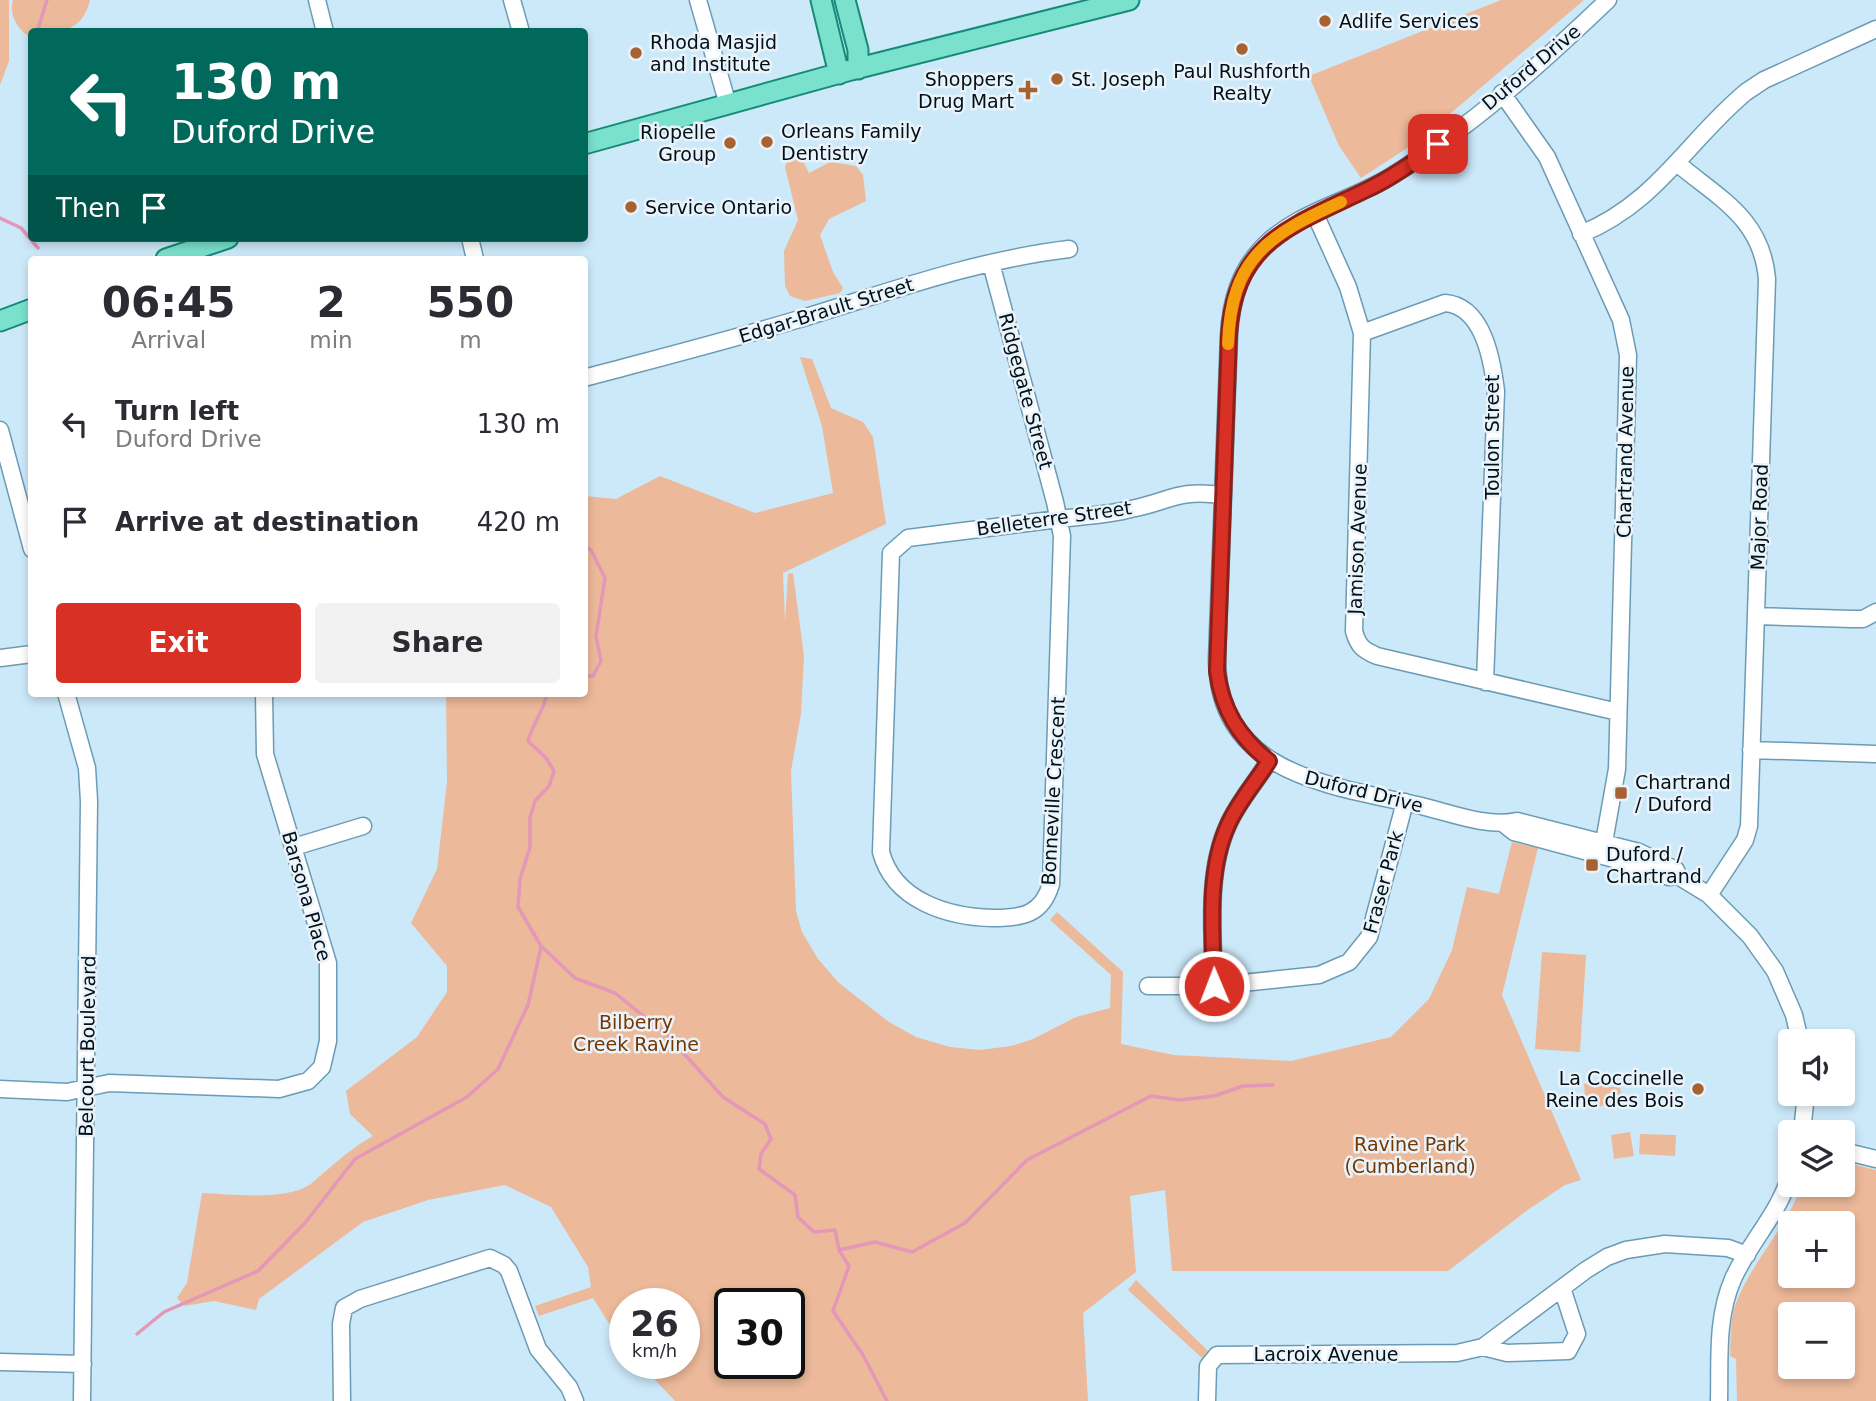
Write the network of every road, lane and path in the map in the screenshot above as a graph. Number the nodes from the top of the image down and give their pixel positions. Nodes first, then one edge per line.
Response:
1 (317, 0) edge
2 (512, 0) edge
3 (698, 0) edge
4 (821, 0) edge
5 (845, 0) edge
6 (1129, 0) edge
7 (1608, 0) edge
8 (324, 28) edge
9 (520, 28) edge
10 (1876, 29) edge
11 (858, 69) junction
12 (839, 74) junction
13 (1502, 93) junction
14 (728, 105) junction
15 (588, 143) edge
16 (1678, 164) junction
17 (1315, 214) junction
18 (1581, 234) junction
19 (216, 242) edge
20 (1069, 249) dead end
21 (175, 256) edge
22 (992, 263) junction
23 (28, 310) edge
24 (0, 321) edge
25 (1362, 333) junction
26 (588, 377) edge
27 (0, 430) edge
28 (1222, 495) junction
29 (1059, 519) junction
30 (28, 534) edge
31 (891, 553) joint
32 (1876, 612) edge
33 (1756, 616) junction
34 (28, 654) edge
35 (0, 658) edge
36 (1485, 682) junction
37 (67, 697) edge
38 (264, 697) edge
39 (1618, 712) junction
40 (1751, 750) junction
41 (1876, 754) edge
42 (1269, 761) junction
43 (1405, 802) junction
44 (1504, 824) junction
45 (363, 826) dead end
46 (1604, 842) junction
47 (294, 847) junction
48 (1678, 876) junction
49 (1709, 895) junction
50 (1149, 986) dead end
51 (1214, 986) junction
52 (1797, 1029) edge
53 (85, 1088) junction
54 (0, 1089) edge
55 (1855, 1154) edge
56 (1876, 1159) edge
57 (1780, 1197) edge
58 (1747, 1255) junction
59 (1562, 1288) junction
60 (1483, 1348) junction
61 (0, 1362) edge
62 (83, 1364) junction
63 (82, 1401) edge
64 (342, 1401) edge
65 (575, 1401) edge
66 (1207, 1401) edge
67 (1719, 1401) edge

1 - 8 street
2 - 9 street
3 - 14 street
4 - 12 main road
5 - 11 main road
6 - 11 main road
7 - 13 street, Duford Drive
10 - 16 street
11 - 12 main road
12 - 14 main road
13 - 17 street, Duford Drive
13 - 18 street, Chartrand Avenue
14 - 15 main road
16 - 18 street
16 - 33 street, Major Road
17 - 25 street, Jamison Avenue
17 - 28 street, Duford Drive
18 - 39 street, Chartrand Avenue
19 - 21 main road
20 - 22 street, Edgar-Brault Street
22 - 26 street, Edgar-Brault Street
22 - 29 street, Ridgegate Street
23 - 24 main road
25 - 36 street, Jamison Avenue
25 - 36 street, Toulon Street
27 - 30 street
28 - 29 street, Belleterre Street
28 - 42 street, Duford Drive
29 - 31 street, Belleterre Street
29 - 31 street, Bonneville Crescent
32 - 33 street
33 - 40 street, Major Road
34 - 35 street
36 - 39 street, Jamison Avenue
37 - 53 street, Belcourt Boulevard
38 - 47 street, Barsona Place
39 - 46 street, Chartrand Avenue
40 - 41 street
40 - 49 street, Major Road
42 - 43 street, Duford Drive
42 - 51 street
43 - 44 street, Duford Drive
43 - 51 street, Fraser Park
44 - 46 street, Duford Drive
44 - 48 street, Duford Drive
45 - 47 street
46 - 48 street, Duford Drive
47 - 53 street, Barsona Place
48 - 49 street, Duford Drive
49 - 52 street, Duford Drive
50 - 51 street, Fraser Park
53 - 54 street, Barsona Place
53 - 62 street, Belcourt Boulevard
55 - 56 street
57 - 58 street
58 - 59 street, Lacroix Avenue
58 - 67 street
59 - 60 street, Lacroix Avenue
59 - 60 street, Lacroix Avenue
60 - 66 street, Lacroix Avenue
61 - 62 street
62 - 63 street, Belcourt Boulevard
64 - 65 street

